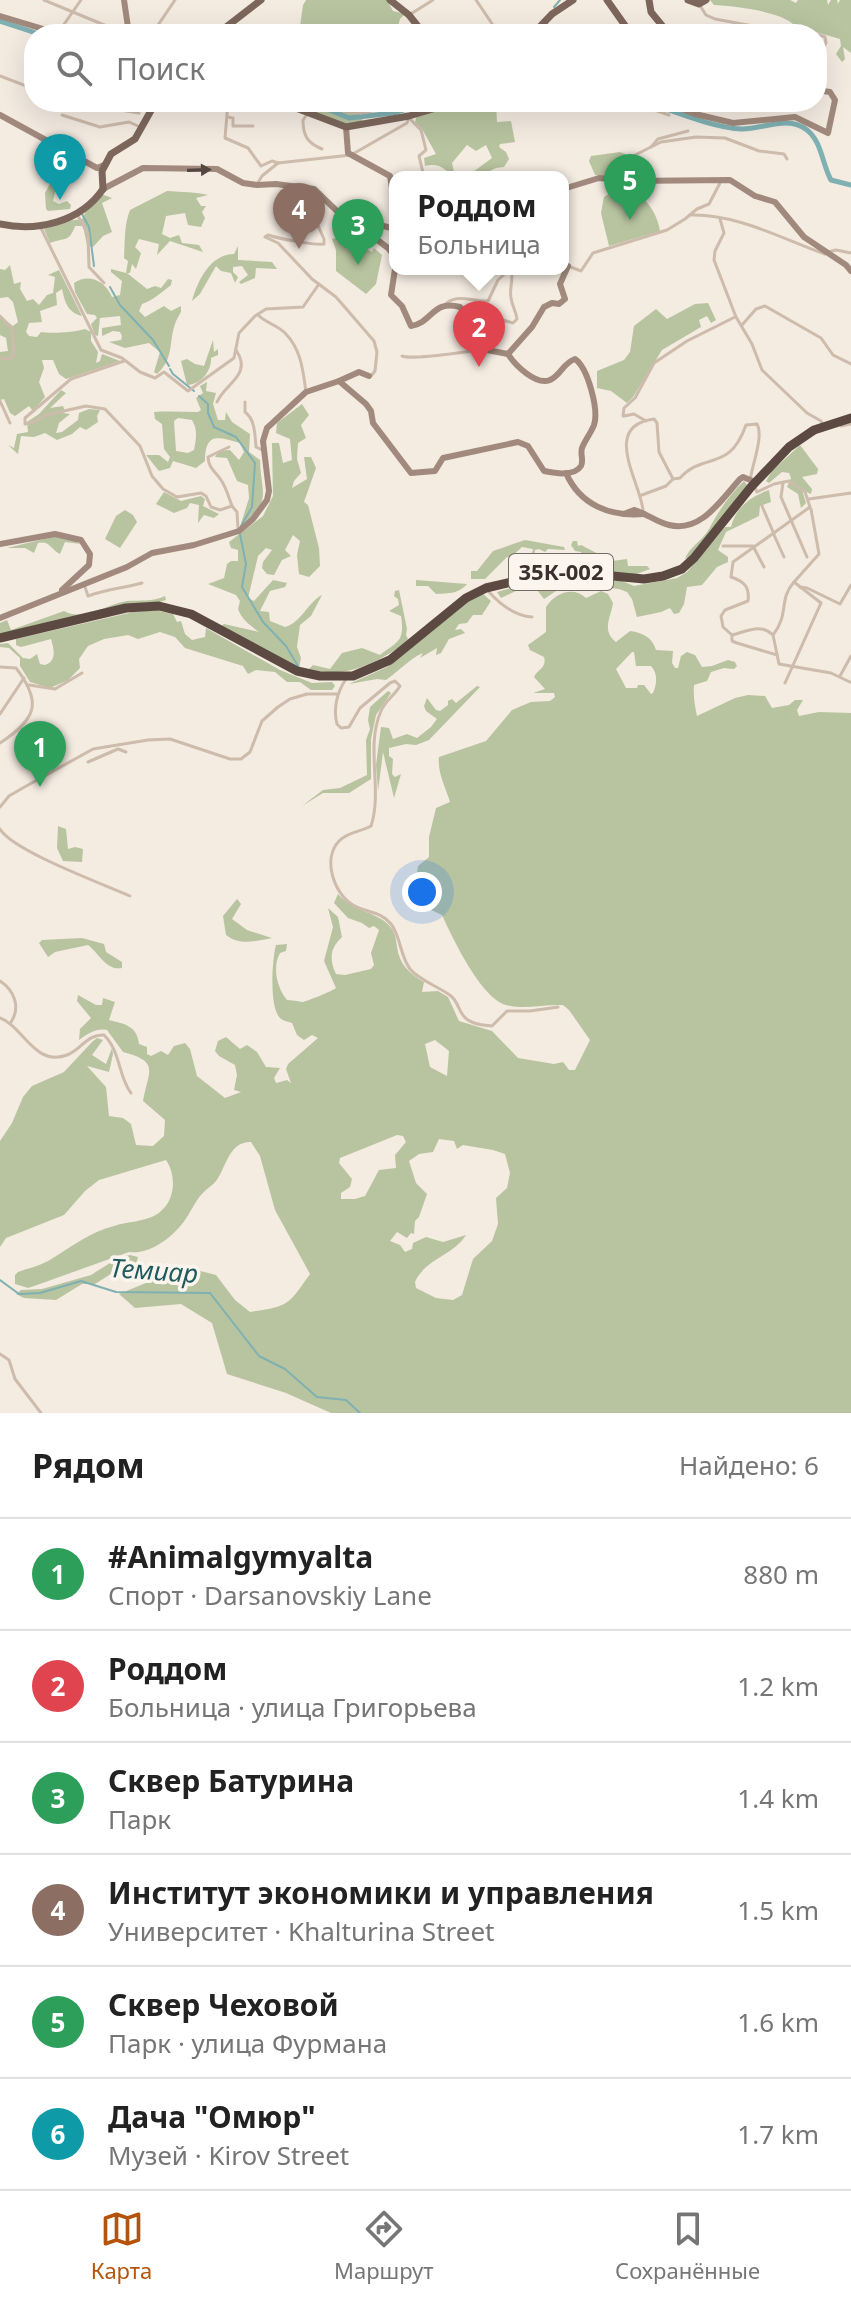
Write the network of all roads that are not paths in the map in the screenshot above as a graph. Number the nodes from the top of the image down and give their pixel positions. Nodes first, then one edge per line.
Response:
1 (44, 0) edge
2 (81, 0) edge
3 (124, 0) edge
4 (175, 0) edge
5 (261, 0) edge
6 (433, 0) edge
7 (476, 0) edge
8 (573, 0) edge
9 (607, 0) edge
10 (649, 0) edge
11 (688, 0) edge
12 (391, 1) edge
13 (703, 2) edge
14 (72, 10) junction
15 (409, 15) junction
16 (0, 16) edge
17 (26, 24) edge
18 (64, 24) edge
19 (104, 24) edge
20 (126, 24) edge
21 (159, 24) edge
22 (230, 24) edge
23 (416, 24) edge
24 (492, 24) edge
25 (542, 24) edge
26 (624, 24) edge
27 (661, 24) edge
28 (742, 24) edge
29 (0, 76) edge
30 (24, 85) edge
31 (827, 92) edge
32 (133, 112) edge
33 (150, 112) edge
34 (151, 112) edge
35 (228, 112) edge
36 (346, 112) edge
37 (368, 112) edge
38 (426, 112) edge
39 (661, 112) edge
40 (690, 112) edge
41 (139, 113) dead end
42 (312, 113) joint
43 (361, 113) joint
44 (0, 115) edge
45 (62, 115) dead end
46 (669, 115) dead end
47 (228, 117) junction
48 (410, 118) junction
49 (253, 126) dead end
50 (140, 127) junction
51 (346, 127) junction
52 (688, 131) dead end
53 (651, 147) junction
54 (322, 149) dead end
55 (351, 155) junction
56 (787, 159) dead end
57 (278, 163) junction
58 (101, 166) junction
59 (423, 171) edge
60 (389, 175) edge
61 (599, 177) junction
62 (722, 179) junction
63 (102, 185) junction
64 (257, 185) junction
65 (569, 187) edge
66 (308, 188) junction
67 (76, 214) junction
68 (690, 215) junction
69 (349, 218) junction
70 (720, 219) junction
71 (0, 222) edge
72 (39, 224) junction
73 (389, 228) edge
74 (389, 249) edge
75 (851, 253) edge
76 (829, 254) junction
77 (569, 267) edge
78 (851, 273) edge
79 (394, 275) edge
80 (503, 275) edge
81 (512, 275) edge
82 (563, 275) edge
83 (104, 283) dead end
84 (319, 284) junction
85 (444, 306) junction
86 (460, 307) junction
87 (258, 315) junction
88 (0, 316) edge
89 (736, 317) junction
90 (742, 325) junction
91 (236, 350) junction
92 (487, 350) junction
93 (508, 354) junction
94 (402, 356) dead end
95 (0, 358) edge
96 (124, 361) junction
97 (851, 364) edge
98 (369, 376) joint
99 (339, 381) junction
100 (306, 392) junction
101 (0, 401) edge
102 (217, 402) dead end
103 (245, 402) dead end
104 (646, 421) junction
105 (851, 421) edge
106 (10, 423) dead end
107 (824, 425) junction
108 (229, 447) dead end
109 (264, 451) junction
110 (566, 473) junction
111 (673, 479) junction
112 (783, 481) junction
113 (753, 485) junction
114 (851, 493) edge
115 (642, 495) junction
116 (809, 499) junction
117 (232, 506) junction
118 (762, 506) dead end
119 (810, 507) junction
120 (642, 511) junction
121 (792, 521) junction
122 (239, 531) junction
123 (774, 534) junction
124 (0, 544) edge
125 (723, 546) dead end
126 (753, 546) junction
127 (784, 557) dead end
128 (807, 557) dead end
129 (764, 567) dead end
130 (794, 582) junction
131 (142, 583) dead end
132 (84, 584) junction
133 (851, 585) edge
134 (800, 587) junction
135 (488, 591) junction
136 (56, 594) junction
137 (532, 617) dead end
138 (0, 618) edge
139 (732, 635) junction
140 (773, 635) junction
141 (3, 639) edge
142 (777, 655) junction
143 (851, 656) edge
144 (1, 667) edge
145 (790, 667) junction
146 (294, 671) junction
147 (82, 673) dead end
148 (0, 674) edge
149 (840, 676) junction
150 (24, 678) junction
151 (340, 679) junction
152 (850, 682) edge
153 (785, 683) dead end
154 (29, 685) junction
155 (338, 694) junction
156 (0, 714) edge
157 (0, 743) edge
158 (126, 752) dead end
159 (88, 762) dead end
160 (0, 807) edge
161 (0, 829) edge
162 (130, 896) dead end
163 (0, 981) edge
164 (558, 1007) dead end
165 (0, 1018) edge
166 (11, 1022) junction
167 (131, 1093) dead end
168 (0, 1354) edge
169 (41, 1413) edge

1 - 14 street
2 - 14 street
3 - 20 street
4 - 21 street
5 - 22 main road
6 - 15 street
7 - 24 street
8 - 25 main road
9 - 26 main road
10 - 27 main road
11 - 13 main road
12 - 15 main road
13 - 28 street
14 - 18 street
14 - 19 street
15 - 23 main road
16 - 17 street
29 - 30 street
31 - 40 street
32 - 41 street
33 - 58 main road
34 - 50 main road
35 - 47 street
36 - 43 street
37 - 43 street
38 - 48 main road
39 - 46 street
42 - 51 main road
42 - 54 street
44 - 58 street
45 - 50 street
47 - 49 street
47 - 57 street
48 - 51 main road
48 - 55 street
48 - 59 street
50 - 58 main road
51 - 55 street
52 - 53 street
53 - 56 street
53 - 61 street
55 - 57 street
55 - 60 street
57 - 64 street
58 - 63 main road
61 - 62 street
61 - 65 street
62 - 68 street
62 - 76 street
63 -> 64 street
63 - 67 main road
64 - 66 street
66 - 69 street
66 - 84 street
67 - 72 main road
67 - 83 street
68 - 70 street
68 - 77 street
69 - 73 street
69 - 74 street
70 - 76 street
70 - 89 street
71 - 72 main road
72 - 96 street
75 - 76 street
76 - 78 street
79 - 85 street
80 - 85 street
81 - 86 street
82 - 93 street
84 - 87 street
84 - 98 street
85 - 86 street
86 - 92 street
87 - 91 street
87 - 100 street
88 - 95 street
89 - 90 street
89 - 104 street
90 - 97 street
90 - 107 street
91 - 96 street
91 - 102 street
92 - 93 street
92 - 94 street
93 - 110 street
96 - 117 street
98 - 99 street
99 - 100 street
99 - 110 street
100 - 109 street
101 - 106 street
103 - 109 street
104 - 111 street
104 - 115 street
105 - 107 highway, 35К-002
107 - 113 highway, 35К-002
108 - 117 street
109 - 122 street
110 - 120 street
111 - 113 street
111 - 115 street
112 - 113 street
112 - 116 street
112 - 121 street
113 - 120 street
113 - 135 highway, 35К-002
113 - 151 highway, 35К-002
114 - 116 street
115 - 120 street
116 - 119 street
117 - 122 street
118 - 123 street
119 - 121 street
119 - 130 street
121 - 123 street
121 - 128 street
122 - 132 street
123 - 126 street
123 - 127 street
124 - 136 street
125 - 126 street
126 - 129 street
126 - 139 street
130 - 134 street
130 - 140 street
131 - 132 street
132 - 136 street
133 - 134 street
134 - 145 street
135 - 137 street
135 - 151 highway, 35К-002
136 - 138 street
139 - 140 street
139 - 142 street
140 - 142 street
141 - 146 highway
141 - 146 highway
142 - 145 street
143 - 149 street
144 - 148 street
144 - 150 street
145 - 149 street
145 - 153 street
146 - 151 highway
146 - 151 highway
147 - 154 street
149 - 152 street
150 - 154 street
150 - 156 street
151 - 155 street
154 - 157 street
155 - 160 street
155 - 164 street
158 - 159 street
161 - 162 street
163 - 166 street
165 - 166 street
166 - 167 street
168 - 169 street

